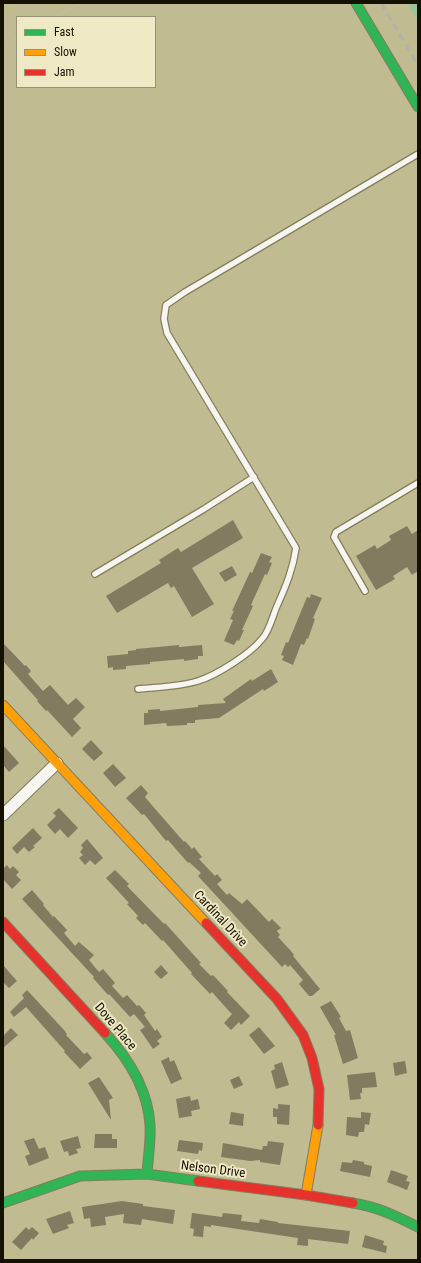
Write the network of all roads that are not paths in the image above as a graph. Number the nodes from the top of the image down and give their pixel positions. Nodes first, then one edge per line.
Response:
1 (356, 3) edge
2 (418, 107) edge
3 (418, 154) edge
4 (254, 477) junction
5 (418, 483) edge
6 (95, 574) dead end
7 (364, 591) dead end
8 (138, 689) dead end
9 (3, 705) edge
10 (57, 763) junction
11 (3, 815) edge
12 (3, 922) edge
13 (147, 1174) junction
14 (306, 1195) junction
15 (3, 1204) edge
16 (418, 1227) edge

1 - 2 street
3 - 4 lane
4 - 6 lane
4 - 8 lane
5 - 7 lane
9 - 10 street, Cardinal Drive
10 - 11 street
10 - 14 street, Cardinal Drive
12 - 13 street, Dove Place
13 - 14 street, Nelson Drive
13 - 15 street, Nelson Drive
14 - 16 street, Nelson Drive

